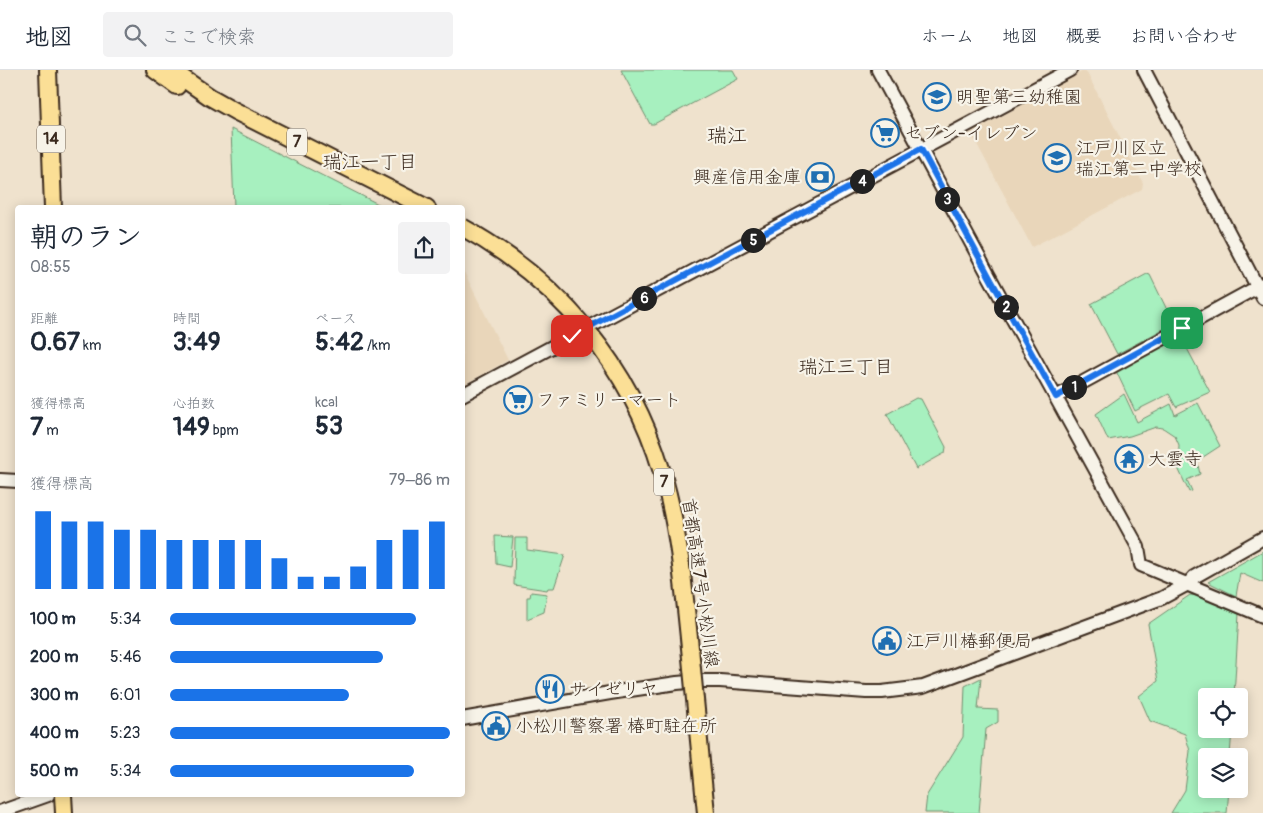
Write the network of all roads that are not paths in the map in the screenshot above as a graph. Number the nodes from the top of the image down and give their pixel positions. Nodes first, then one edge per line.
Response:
1 (38, 70) edge
2 (48, 70) edge
3 (155, 70) edge
4 (171, 70) edge
5 (878, 70) edge
6 (1070, 70) edge
7 (1144, 70) edge
8 (921, 149) junction
9 (42, 205) edge
10 (53, 205) edge
11 (400, 205) edge
12 (421, 205) edge
13 (465, 229) edge
14 (465, 240) edge
15 (1261, 290) edge
16 (465, 393) edge
17 (1056, 397) junction
18 (0, 480) edge
19 (15, 481) edge
20 (1263, 538) edge
21 (1188, 584) junction
22 (1263, 616) edge
23 (465, 718) edge
24 (42, 797) edge
25 (63, 797) edge
26 (74, 797) edge
27 (0, 812) edge
28 (64, 813) edge
29 (74, 813) edge
30 (696, 813) edge
31 (706, 813) edge

1 - 9 highway, 14
2 - 10 highway, 14
3 - 11 highway, 7
4 - 12 highway, 7
5 - 8 street
6 - 8 street
7 - 15 street
8 - 16 street
8 - 17 street
13 - 31 highway, 首都高速7号小松川線 / 7, bridge
14 - 30 highway, 首都高速7号小松川線 / 7
15 - 17 street
17 - 21 street
18 - 19 street
20 - 21 street
21 - 22 street
21 - 23 street
24 - 27 street
25 - 28 highway
26 - 29 highway

